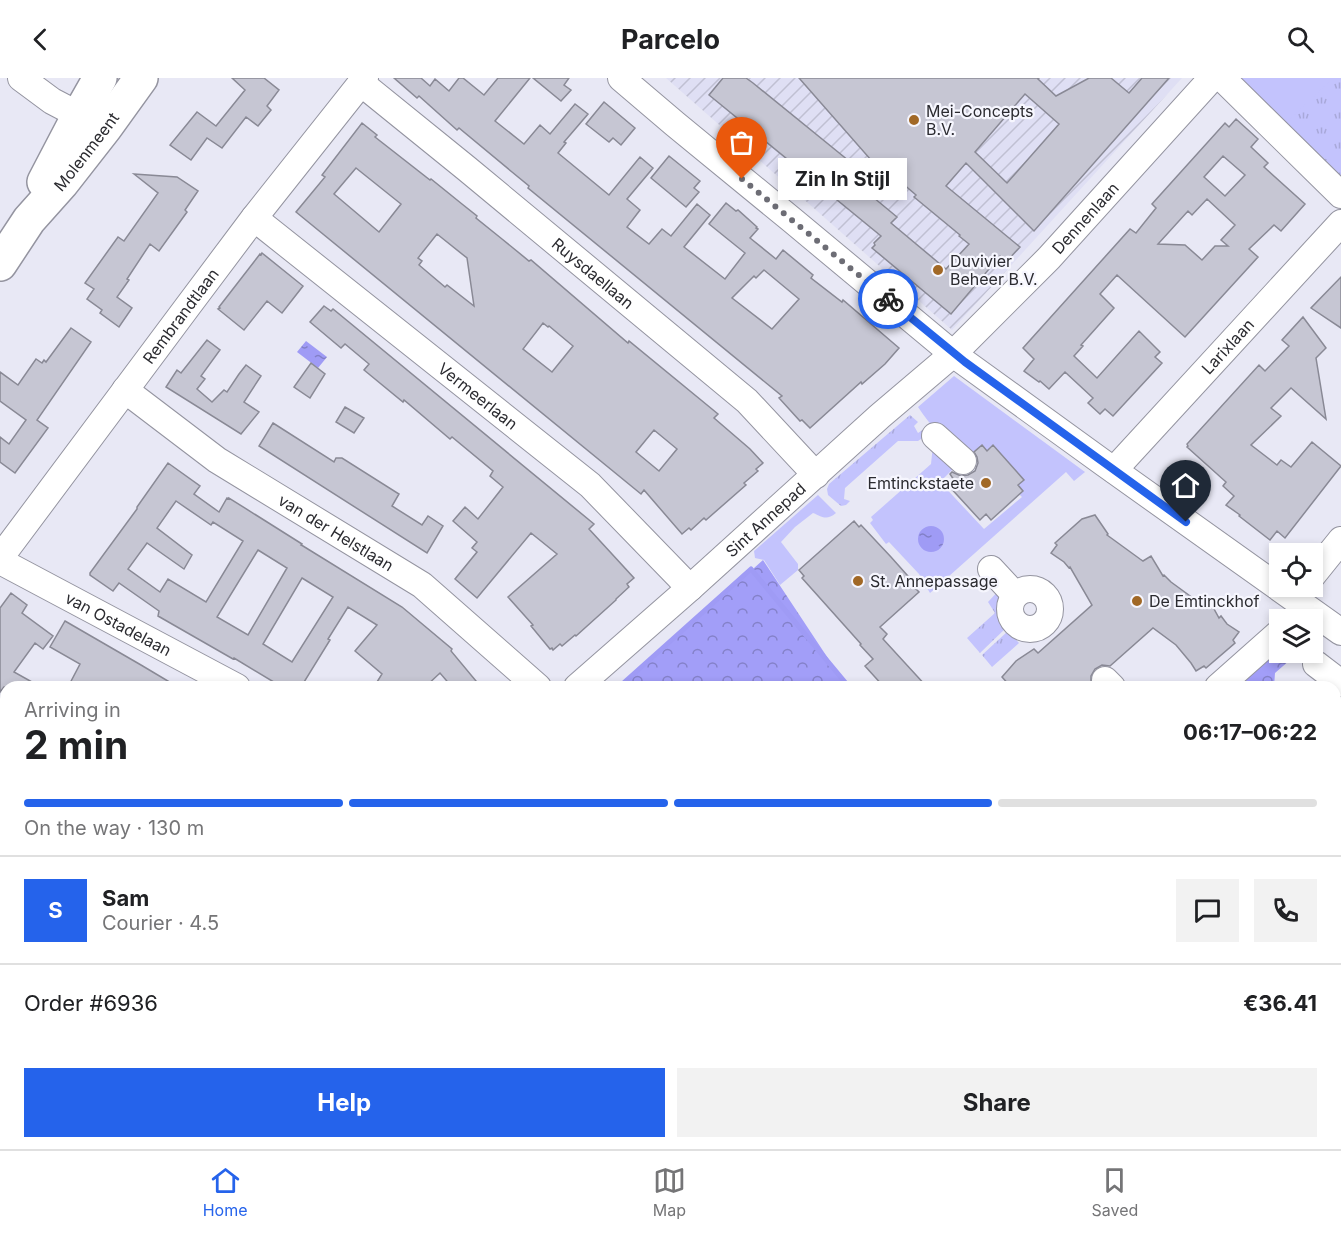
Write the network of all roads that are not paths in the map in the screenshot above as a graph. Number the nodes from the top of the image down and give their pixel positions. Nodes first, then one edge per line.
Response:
1 (21, 78) edge
2 (100, 78) edge
3 (141, 78) edge
4 (621, 78) edge
5 (1212, 78) edge
6 (1222, 78) edge
7 (363, 80) edge
8 (92, 122) junction
9 (1341, 195) edge
10 (254, 218) junction
11 (1341, 223) edge
12 (0, 264) edge
13 (953, 354) junction
14 (125, 390) junction
15 (935, 436) dead end
16 (963, 461) dead end
17 (1114, 471) junction
18 (816, 476) junction
19 (1341, 540) edge
20 (0, 560) edge
21 (1323, 562) edge
22 (990, 569) dead end
23 (690, 588) junction
24 (1015, 595) dead end
25 (1299, 603) edge
26 (1341, 632) edge
27 (1269, 642) edge
28 (1316, 664) dead end
29 (226, 681) edge
30 (531, 681) edge
31 (584, 681) edge
32 (1225, 681) edge
33 (1338, 681) edge

1 - 8 street
2 - 8 main road, Molenmeent
3 - 8 main road, Molenmeent
4 - 13 street
5 - 13 street, Dennenlaan
6 - 9 street
7 - 10 street, Rembrandtlaan
7 - 18 street, Ruysdaellaan
8 - 12 main road, Molenmeent
10 - 14 street, Rembrandtlaan
10 - 23 street, Vermeerlaan
11 - 17 street, Larixlaan
13 - 17 street
13 - 18 street, Sint Annepad
14 - 20 street, Rembrandtlaan
14 - 30 street, van der Helstlaan
15 - 16 street
17 - 25 street
18 - 23 street, Sint Annepad
19 - 21 street
20 - 29 street, van Ostadelaan
22 - 24 street
23 - 31 street, Sint Annepad
25 - 26 street
27 - 32 street
28 - 33 street

